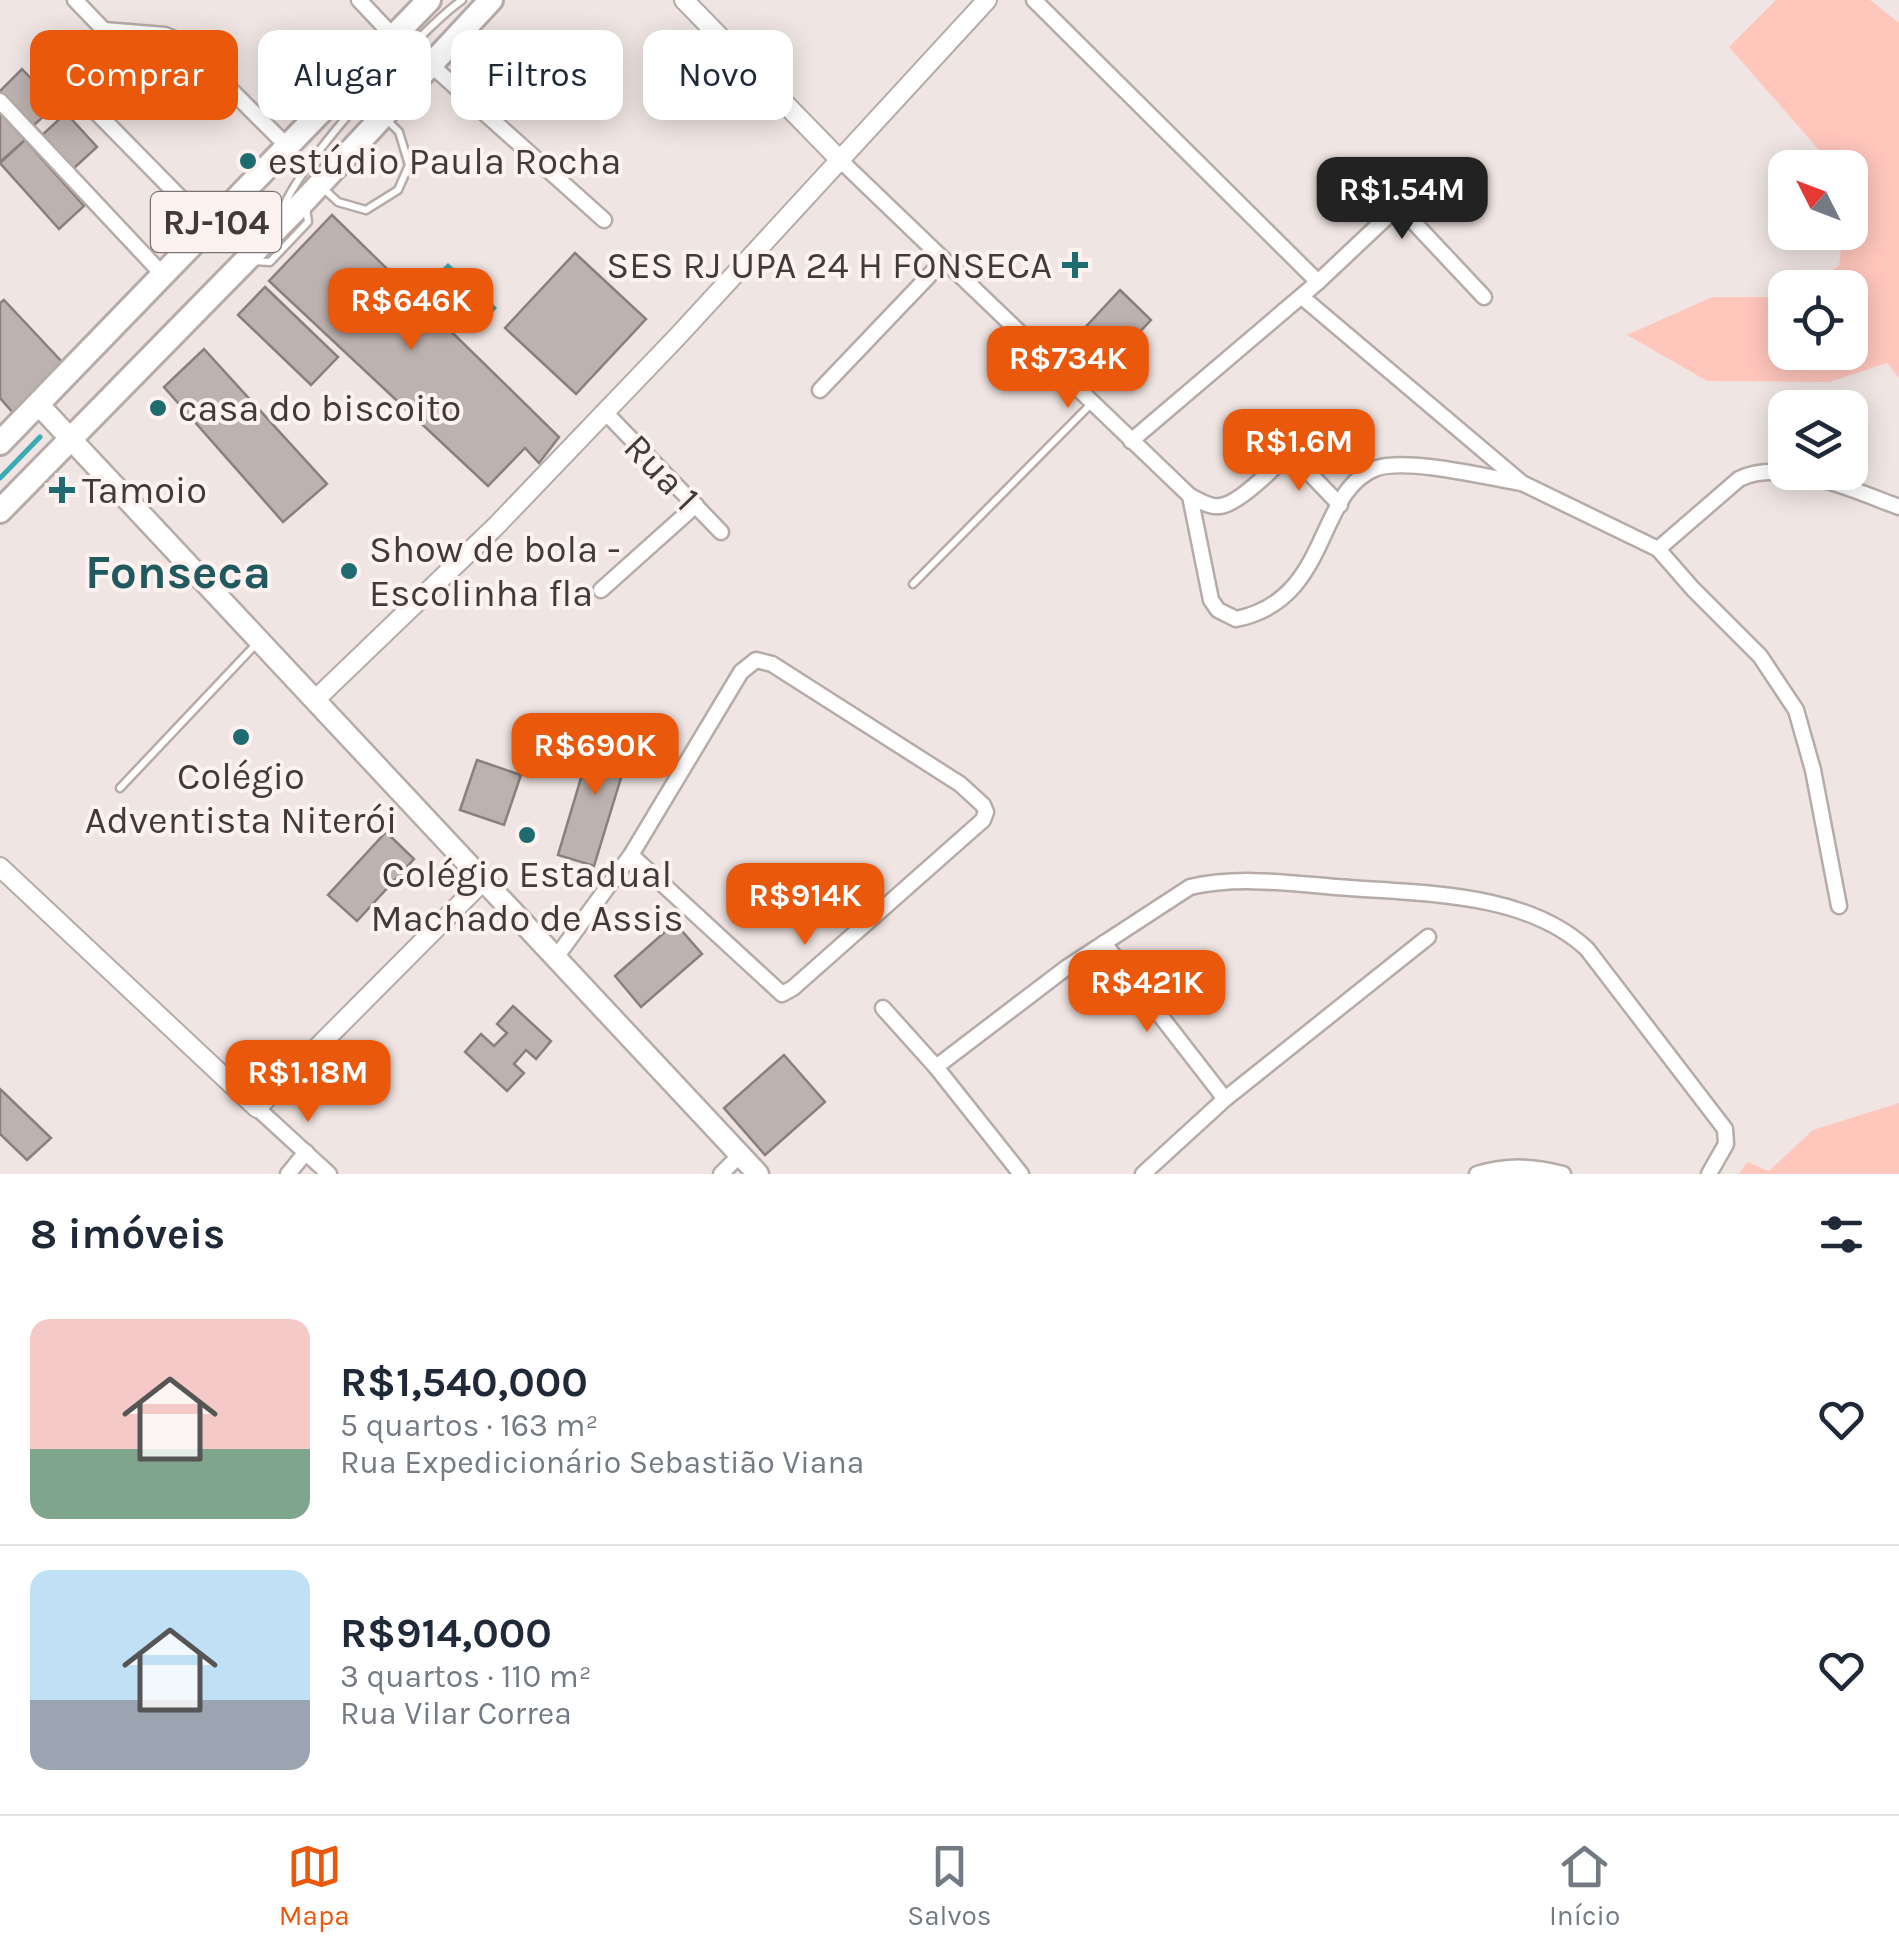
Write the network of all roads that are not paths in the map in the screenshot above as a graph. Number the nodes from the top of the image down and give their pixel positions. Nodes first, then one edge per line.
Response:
1 (75, 0) edge
2 (359, 0) edge
3 (429, 0) edge
4 (439, 0) edge
5 (462, 0) edge
6 (491, 0) edge
7 (684, 0) edge
8 (986, 0) edge
9 (1034, 0) edge
10 (387, 30) edge
11 (401, 30) edge
12 (403, 30) edge
13 (431, 63) edge
14 (431, 65) edge
15 (0, 101) edge
16 (104, 120) edge
17 (314, 120) edge
18 (380, 120) edge
19 (388, 120) edge
20 (288, 147) junction
21 (840, 160) junction
22 (313, 192) junction
23 (604, 220) dead end
24 (279, 227) junction
25 (210, 228) junction
26 (246, 260) junction
27 (944, 260) junction
28 (164, 276) junction
29 (1318, 282) junction
30 (1302, 296) junction
31 (1484, 297) dead end
32 (820, 390) dead end
33 (1092, 403) junction
34 (38, 404) junction
35 (604, 411) junction
36 (1313, 426) dead end
37 (71, 439) junction
38 (1130, 441) junction
39 (0, 443) edge
40 (1290, 453) junction
41 (1522, 483) junction
42 (1190, 496) junction
43 (1340, 504) junction
44 (696, 505) junction
45 (1899, 507) edge
46 (0, 511) edge
47 (721, 532) dead end
48 (1658, 549) junction
49 (913, 584) dead end
50 (600, 590) dead end
51 (259, 641) junction
52 (316, 699) junction
53 (120, 788) dead end
54 (632, 855) junction
55 (0, 867) edge
56 (484, 880) junction
57 (1839, 906) dead end
58 (1428, 937) dead end
59 (1104, 944) junction
60 (557, 956) junction
61 (884, 1008) dead end
62 (936, 1067) junction
63 (1225, 1099) junction
64 (257, 1108) junction
65 (306, 1152) junction
66 (742, 1152) junction
67 (288, 1174) edge
68 (330, 1174) edge
69 (722, 1174) edge
70 (758, 1174) edge
71 (1021, 1174) edge
72 (1143, 1174) edge
73 (1477, 1174) edge
74 (1563, 1174) edge
75 (1710, 1174) edge

1 - 20 street
2 - 10 street
3 - 11 highway, RJ-104
4 - 12 lane
5 - 24 lane
6 - 13 highway, RJ-104
7 - 21 street
8 - 21 street
9 - 29 street
14 - 23 street
15 - 28 street
16 - 25 street
17 - 20 highway, RJ-104
18 - 22 highway, RJ-104
19 - 22 lane
20 - 25 highway, RJ-104
21 - 27 street
21 - 35 street
22 - 24 highway, RJ-104
22 - 26 lane
24 - 26 highway, RJ-104
25 - 28 highway, RJ-104
26 - 37 highway, RJ-104
27 - 32 street
27 - 33 street
28 - 34 highway, RJ-104
29 - 30 street
29 - 31 street
30 - 38 street
30 - 41 street
33 - 38 street
33 - 49 lane
34 - 37 main road
34 - 39 highway, RJ-104
35 - 44 street, Rua 1
35 - 52 street
36 - 40 street
37 - 46 highway, RJ-104
37 - 51 main road
38 - 42 street
40 - 42 street
40 - 43 street
41 - 43 street
41 - 48 street
42 - 43 street
44 - 47 street, Rua 1
44 - 50 street
45 - 48 street
48 - 57 street
51 - 52 main road
51 - 53 lane
52 - 56 main road
54 - 54 street
54 - 60 street
55 - 64 street
56 - 60 main road
56 - 64 street
58 - 63 street
59 - 62 street
59 - 63 street
59 - 75 street
60 - 66 main road
61 - 62 street
62 - 71 street
63 - 72 street
64 - 65 street
65 - 67 street
65 - 68 street
66 - 69 street
66 - 70 main road
73 - 74 street

